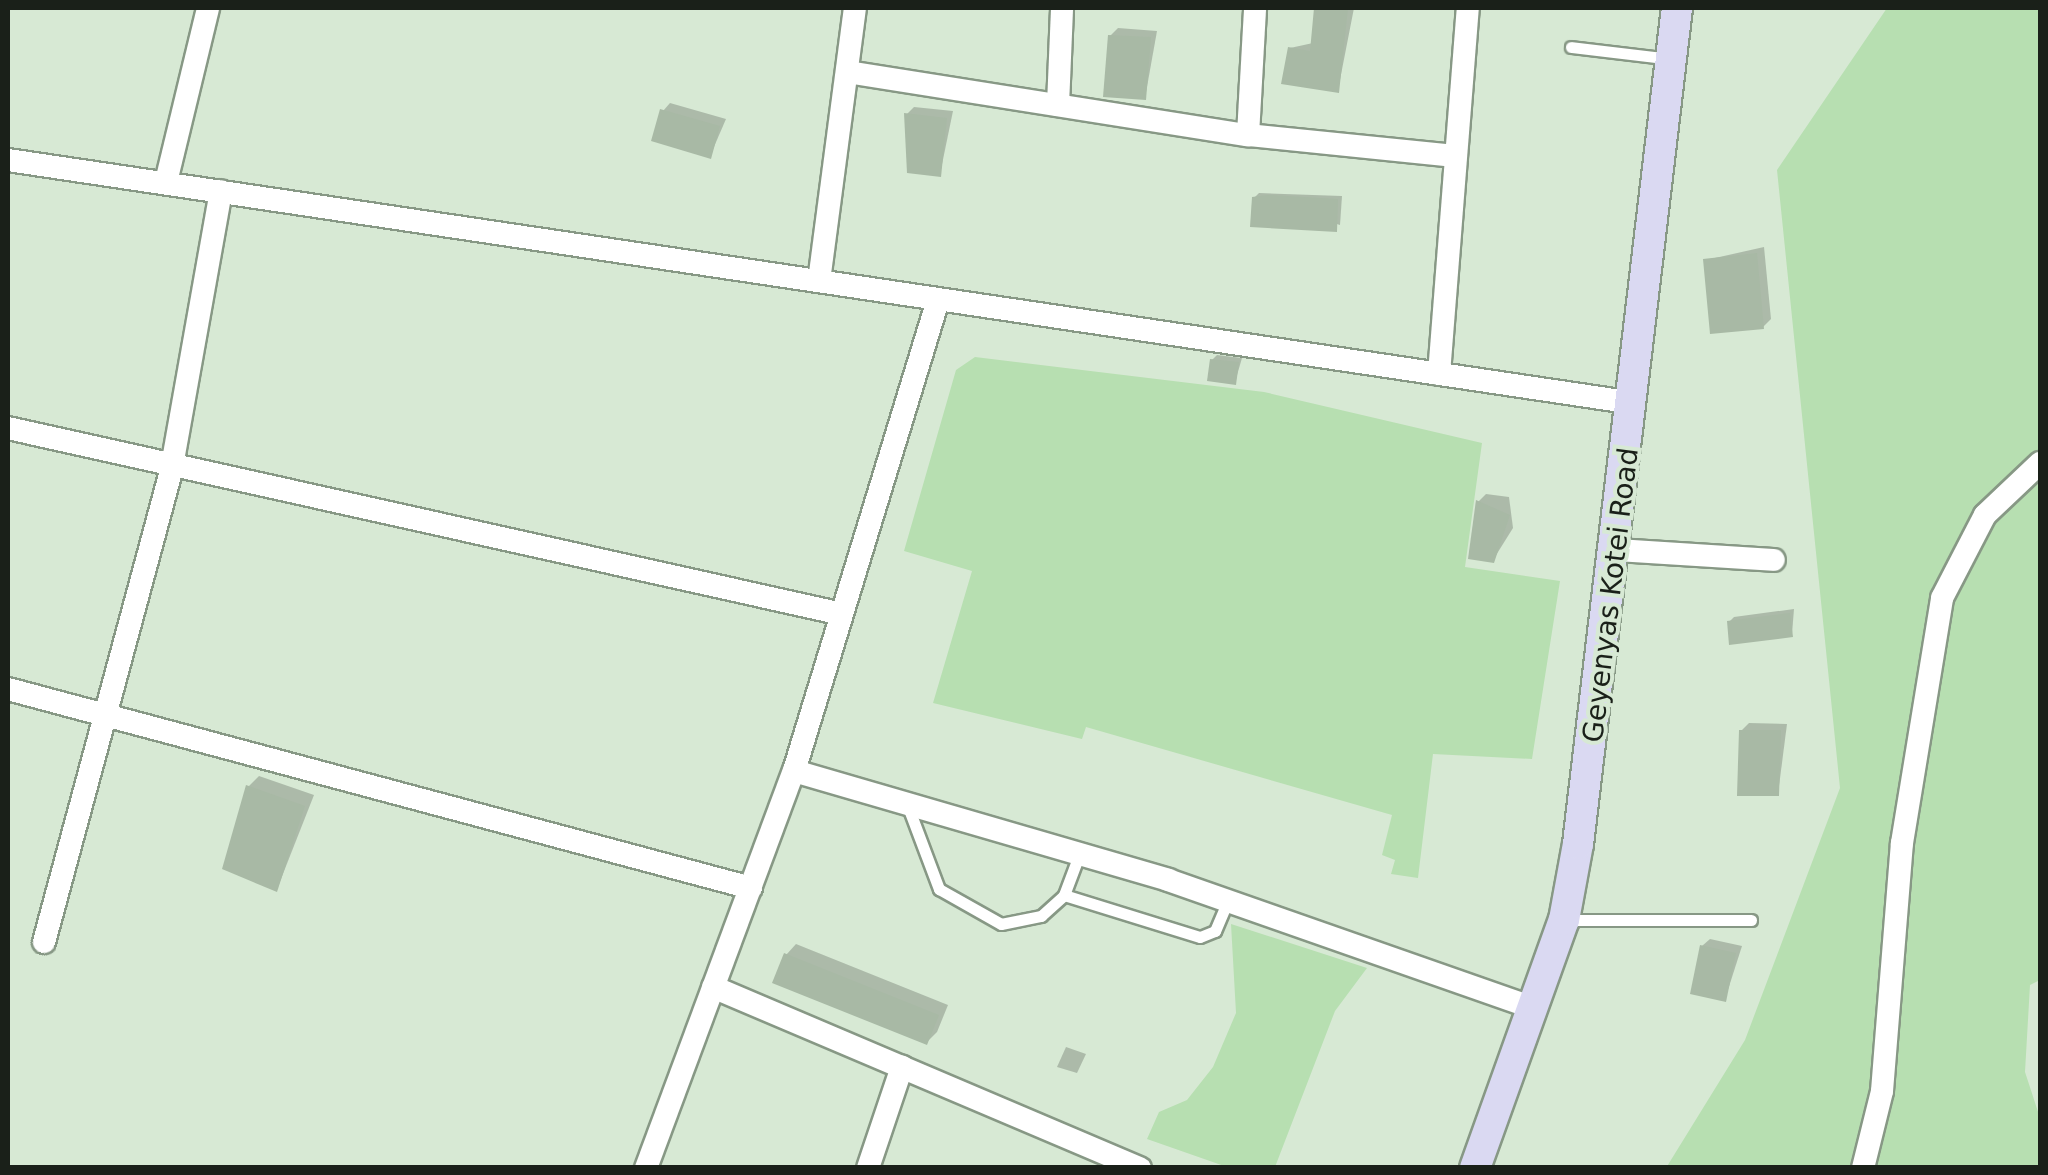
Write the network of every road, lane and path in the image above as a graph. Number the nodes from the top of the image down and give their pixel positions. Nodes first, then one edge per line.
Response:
1 (208, 8) edge
2 (854, 8) edge
3 (1062, 8) edge
4 (1256, 8) edge
5 (1468, 8) edge
6 (1677, 8) edge
7 (1571, 47) dead end
8 (1672, 59) junction
9 (848, 72) junction
10 (1058, 105) junction
11 (1248, 135) junction
12 (1454, 156) junction
13 (8, 160) edge
14 (166, 182) junction
15 (221, 191) junction
16 (819, 282) junction
17 (938, 300) junction
18 (1440, 374) junction
19 (1634, 402) junction
20 (8, 428) edge
21 (2040, 462) edge
22 (172, 466) junction
23 (1616, 550) junction
24 (1774, 560) dead end
25 (838, 613) junction
26 (8, 689) edge
27 (110, 720) junction
28 (794, 771) junction
29 (907, 804) junction
30 (1079, 854) junction
31 (751, 888) junction
32 (1064, 895) junction
33 (1228, 901) junction
34 (1564, 920) junction
35 (1751, 920) dead end
36 (44, 942) dead end
37 (713, 987) junction
38 (1534, 1008) junction
39 (902, 1067) junction
40 (646, 1168) edge
41 (868, 1168) edge
42 (1140, 1168) edge
43 (1475, 1168) edge
44 (1863, 1168) edge

1 - 14 street
2 - 9 street
3 - 10 street
4 - 11 street
5 - 12 street
6 - 8 street, Geyenyas Kotei Road
7 - 8 lane
8 - 19 street, Geyenyas Kotei Road
9 - 10 street
9 - 16 street
10 - 11 street
11 - 12 street
12 - 18 street
13 - 14 street
14 - 15 street
15 - 16 street
15 - 22 street
16 - 17 street
17 - 18 street
17 - 25 street
18 - 19 street
19 - 23 street, Geyenyas Kotei Road
20 - 22 street
21 - 44 street
22 - 25 street
22 - 27 street
23 - 24 street
23 - 34 street, Geyenyas Kotei Road
25 - 28 street
26 - 27 street
27 - 31 street
27 - 36 street
28 - 29 street
28 - 31 street
29 - 30 street
29 - 32 lane
30 - 32 lane
30 - 33 street
31 - 37 street
32 - 33 lane
33 - 38 street
34 - 35 lane
34 - 38 street, Geyenyas Kotei Road
37 - 39 street
37 - 40 street
38 - 43 street, Geyenyas Kotei Road
39 - 41 street
39 - 42 street

